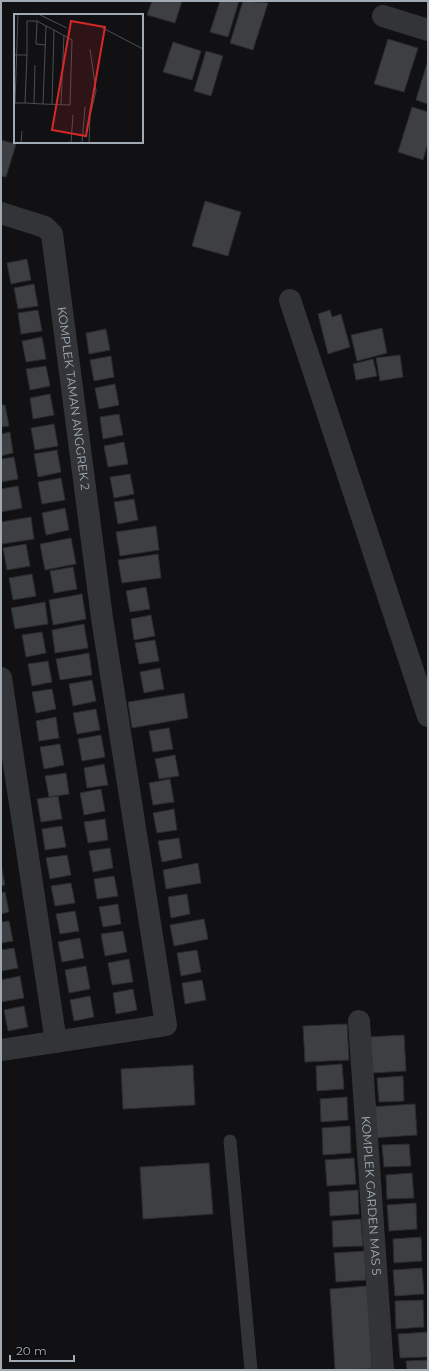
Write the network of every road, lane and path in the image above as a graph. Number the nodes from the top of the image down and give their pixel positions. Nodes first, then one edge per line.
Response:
1 (383, 16) dead end
2 (428, 30) edge
3 (1, 213) edge
4 (290, 300) dead end
5 (1, 678) edge
6 (428, 716) edge
7 (359, 1021) dead end
8 (56, 1042) junction
9 (1, 1050) edge
10 (230, 1141) dead end
11 (251, 1370) edge
12 (383, 1370) edge

1 - 2 street
3 - 8 street, KOMPLEK TAMAN ANGGREK 2
4 - 6 street
5 - 8 street
7 - 12 street, KOMPLEK GARDEN MAS 5
8 - 9 street
10 - 11 lane

